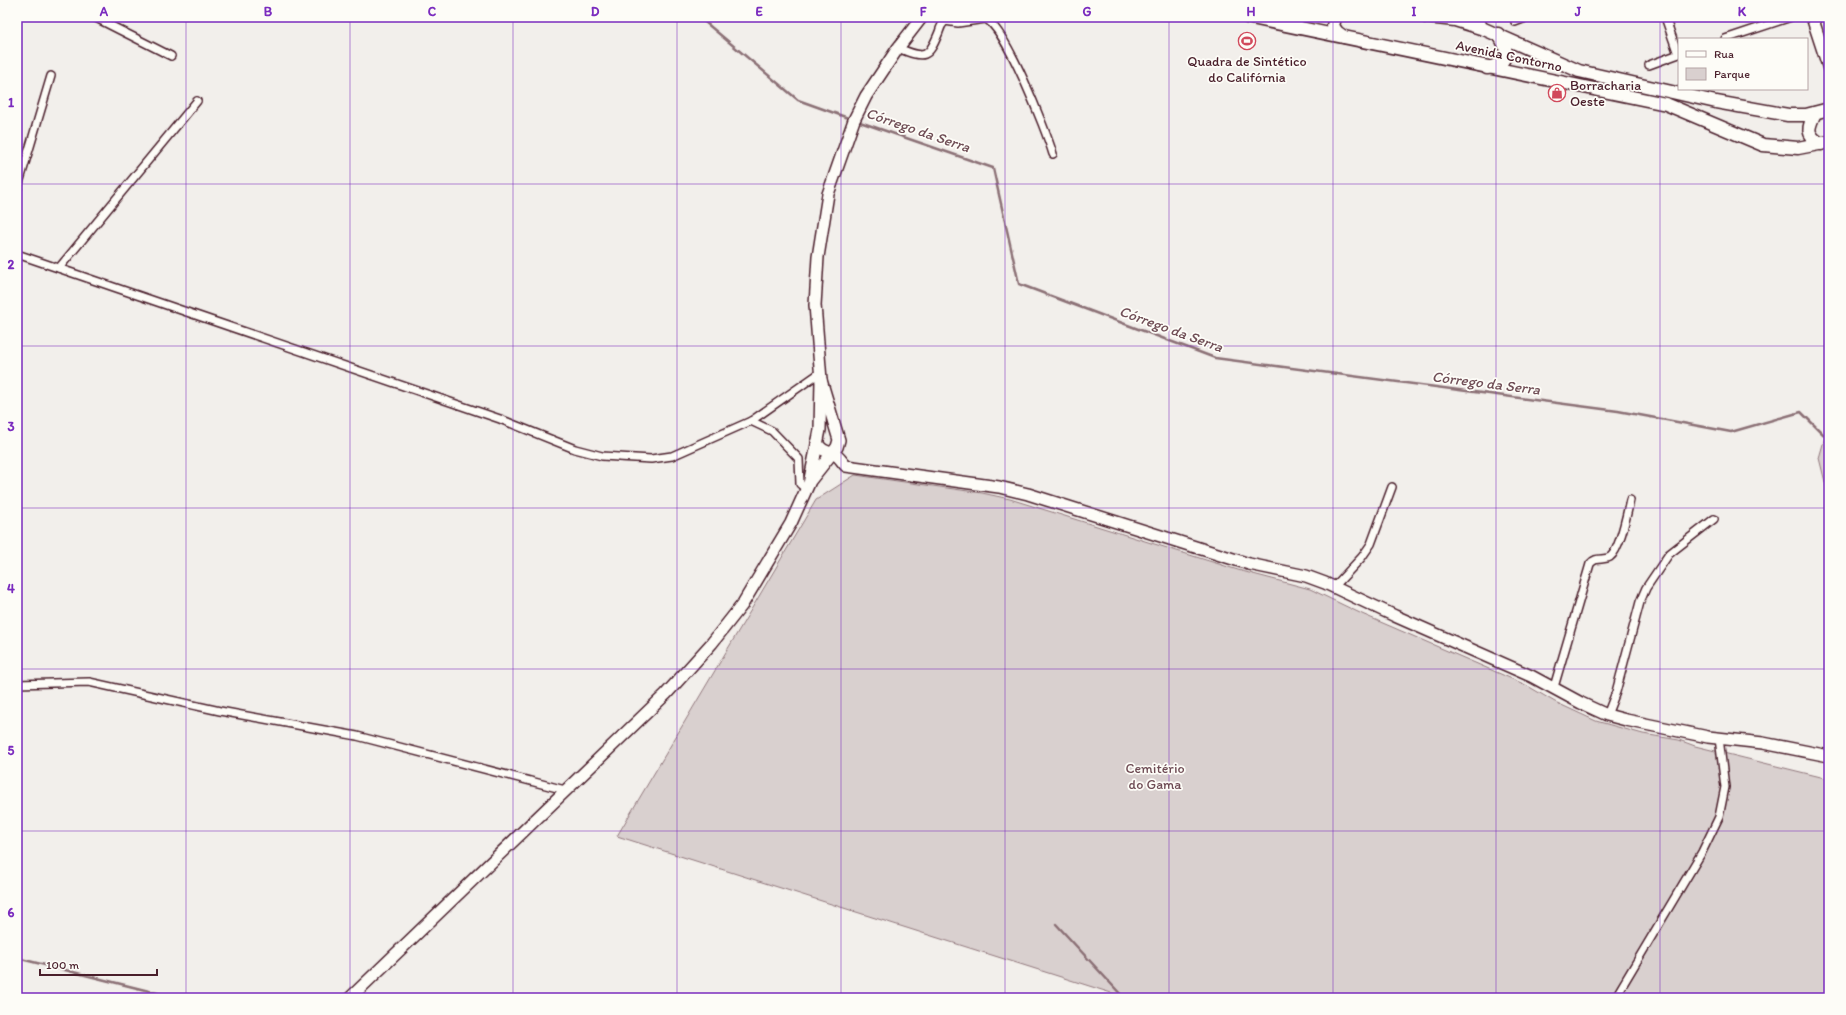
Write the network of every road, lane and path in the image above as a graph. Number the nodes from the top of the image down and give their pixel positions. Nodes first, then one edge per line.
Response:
1 (94, 17) edge
2 (922, 17) edge
3 (1247, 17) edge
4 (1335, 17) edge
5 (1427, 17) edge
6 (1528, 17) edge
7 (1665, 17) edge
8 (1791, 17) edge
9 (1812, 17) edge
10 (1454, 19) edge
11 (1515, 22) dead end
12 (1482, 23) edge
13 (1498, 34) junction
14 (1344, 37) junction
15 (1727, 38) edge
16 (898, 48) junction
17 (1678, 54) edge
18 (171, 56) dead end
19 (1649, 65) dead end
20 (1486, 68) junction
21 (1829, 69) edge
22 (51, 76) dead end
23 (1613, 79) junction
24 (1595, 89) junction
25 (1690, 96) junction
26 (197, 101) dead end
27 (1672, 106) junction
28 (1829, 109) edge
29 (1815, 113) junction
30 (1825, 143) edge
31 (1053, 154) dead end
32 (17, 190) edge
33 (17, 254) edge
34 (59, 268) junction
35 (821, 376) junction
36 (751, 421) junction
37 (820, 430) junction
38 (837, 433) junction
39 (817, 443) junction
40 (832, 453) junction
41 (808, 485) junction
42 (1392, 487) dead end
43 (1630, 500) dead end
44 (1714, 519) dead end
45 (1334, 587) junction
46 (17, 684) edge
47 (1554, 687) junction
48 (1608, 715) junction
49 (1719, 738) junction
50 (1829, 756) edge
51 (565, 790) junction
52 (350, 998) edge
53 (1615, 998) edge

1 - 18 street
2 - 16 main road
3 - 14 main road, Avenida Contorno
4 - 14 main road
5 - 10 main road, Avenida Contorno
6 - 11 street
7 - 17 street
8 - 15 street
9 - 21 main road
10 - 12 main road, Avenida Contorno
12 - 13 main road, Avenida Contorno
13 - 20 main road
13 - 23 main road, Avenida Contorno
14 - 20 main road, Avenida Contorno
16 - 31 street
16 - 35 main road
17 - 19 street
20 - 24 main road, Avenida Contorno
22 - 32 street
23 - 24 main road
23 - 25 main road, Avenida Contorno
24 - 27 main road, Avenida Contorno
25 - 27 main road
25 - 29 main road, Avenida Contorno
26 - 34 street
27 - 30 main road, Avenida Contorno
28 - 29 main road, Avenida Contorno
29 - 30 main road
33 - 34 street
34 - 36 street
35 - 36 street
35 - 37 main road
35 - 38 main road
36 - 41 street
37 - 38 main road
37 - 39 main road
38 - 40 main road
39 - 40 main road
39 - 41 main road
40 - 41 main road
40 - 45 main road
41 - 51 main road
42 - 45 street
43 - 47 street
44 - 48 street
45 - 47 main road
46 - 51 street
47 - 48 main road
48 - 49 main road
49 - 50 main road
49 - 53 street
51 - 52 main road

